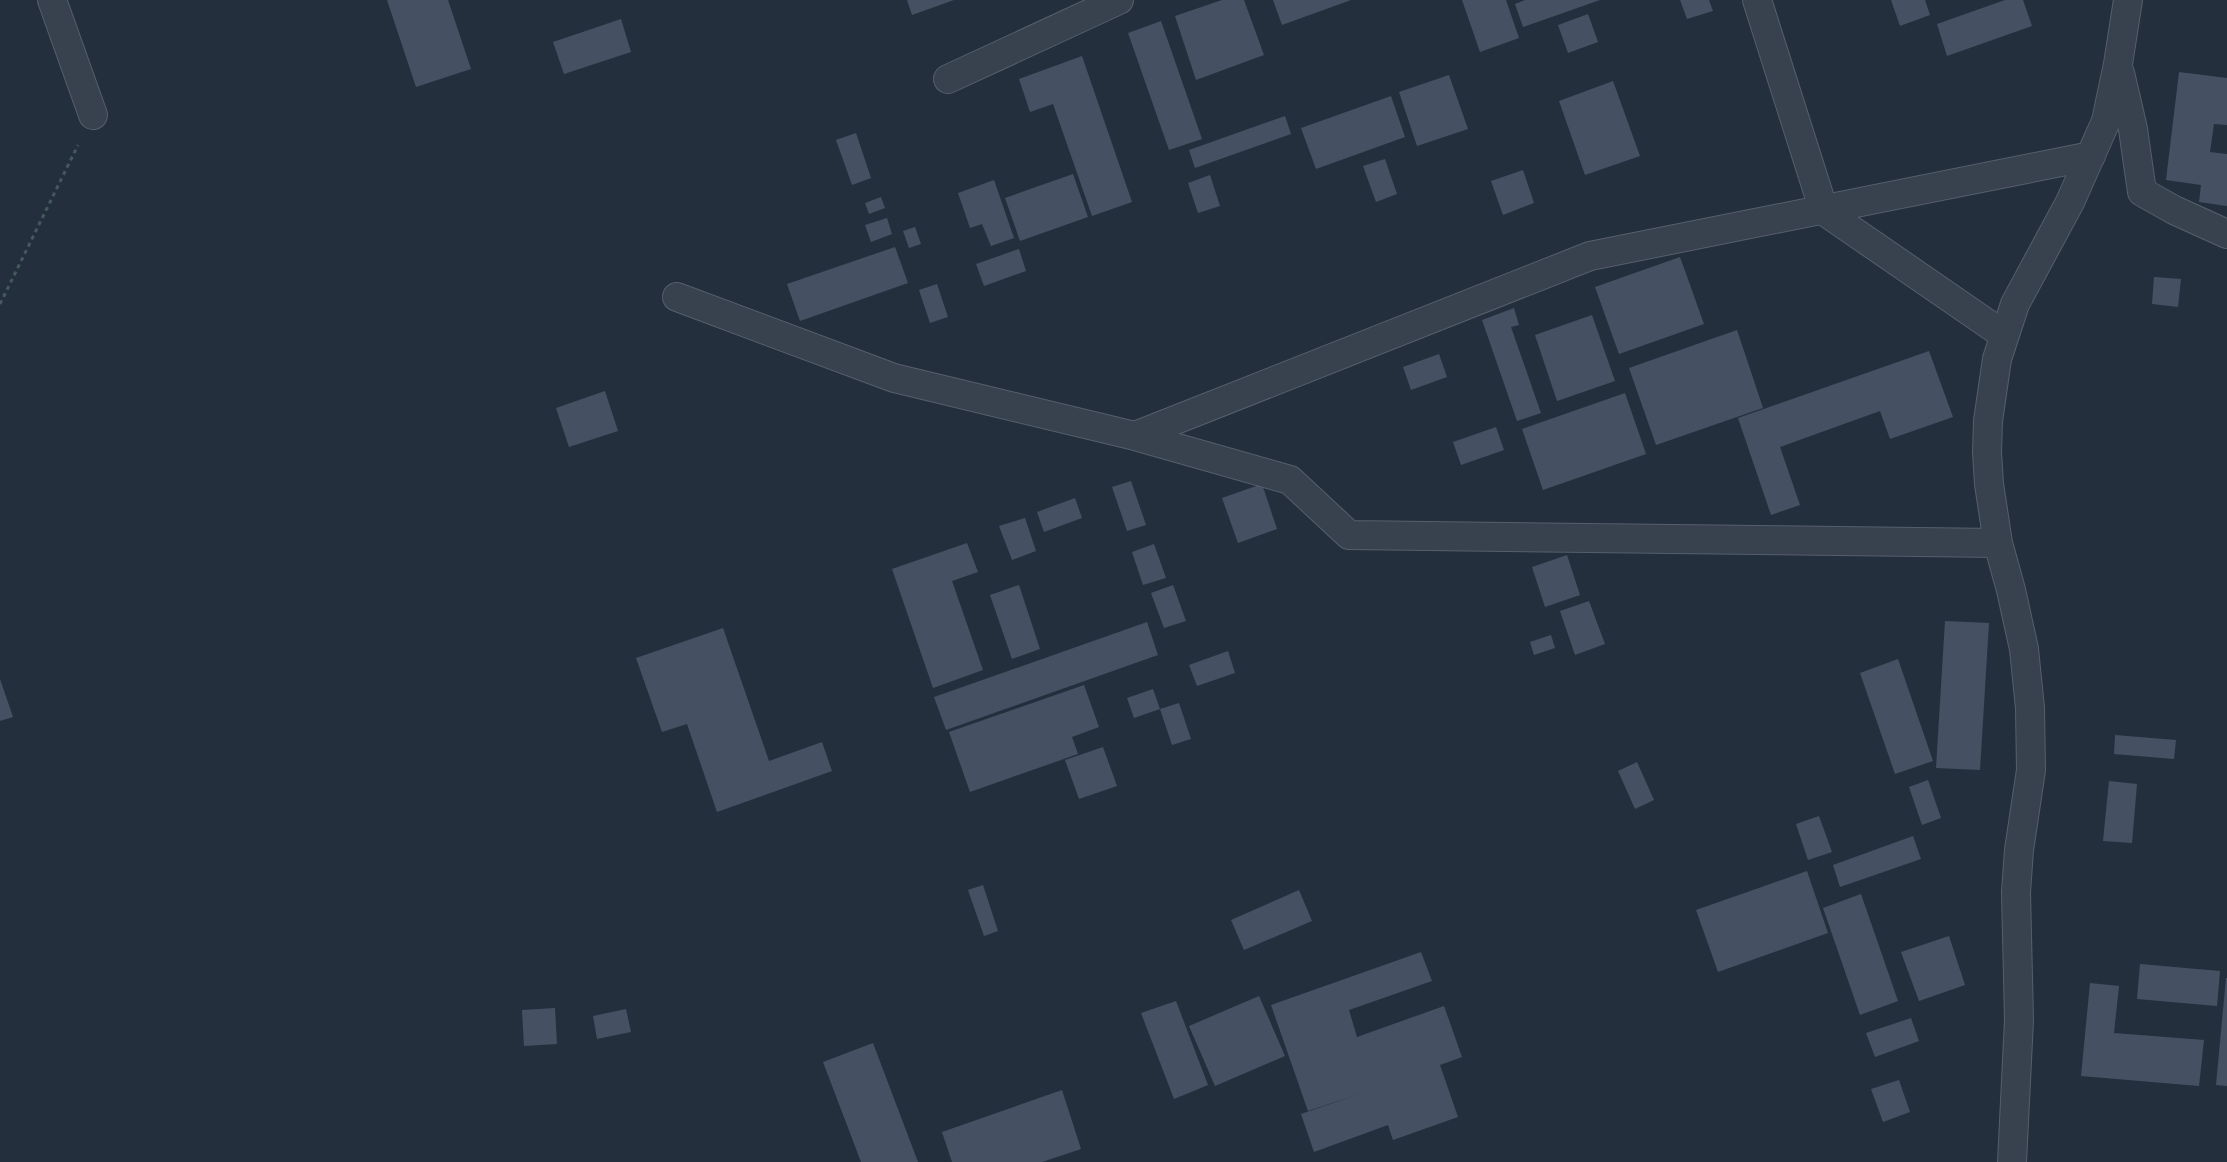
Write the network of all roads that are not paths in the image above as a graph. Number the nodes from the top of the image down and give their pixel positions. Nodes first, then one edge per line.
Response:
1 (52, 0) edge
2 (1120, 0) edge
3 (1758, 0) edge
4 (2128, 0) edge
5 (2118, 64) junction
6 (948, 79) dead end
7 (93, 115) road end
8 (2092, 156) junction
9 (1824, 211) junction
10 (2227, 234) edge
11 (677, 296) dead end
12 (2004, 335) junction
13 (1135, 436) junction
14 (1998, 543) junction
15 (2012, 1162) edge

1 - 7 street
2 - 6 street
3 - 9 street
4 - 5 street
5 - 8 street
5 - 10 street
8 - 9 street
8 - 12 street
9 - 12 street
9 - 13 street
11 - 13 street
12 - 14 street
13 - 14 street
14 - 15 street

